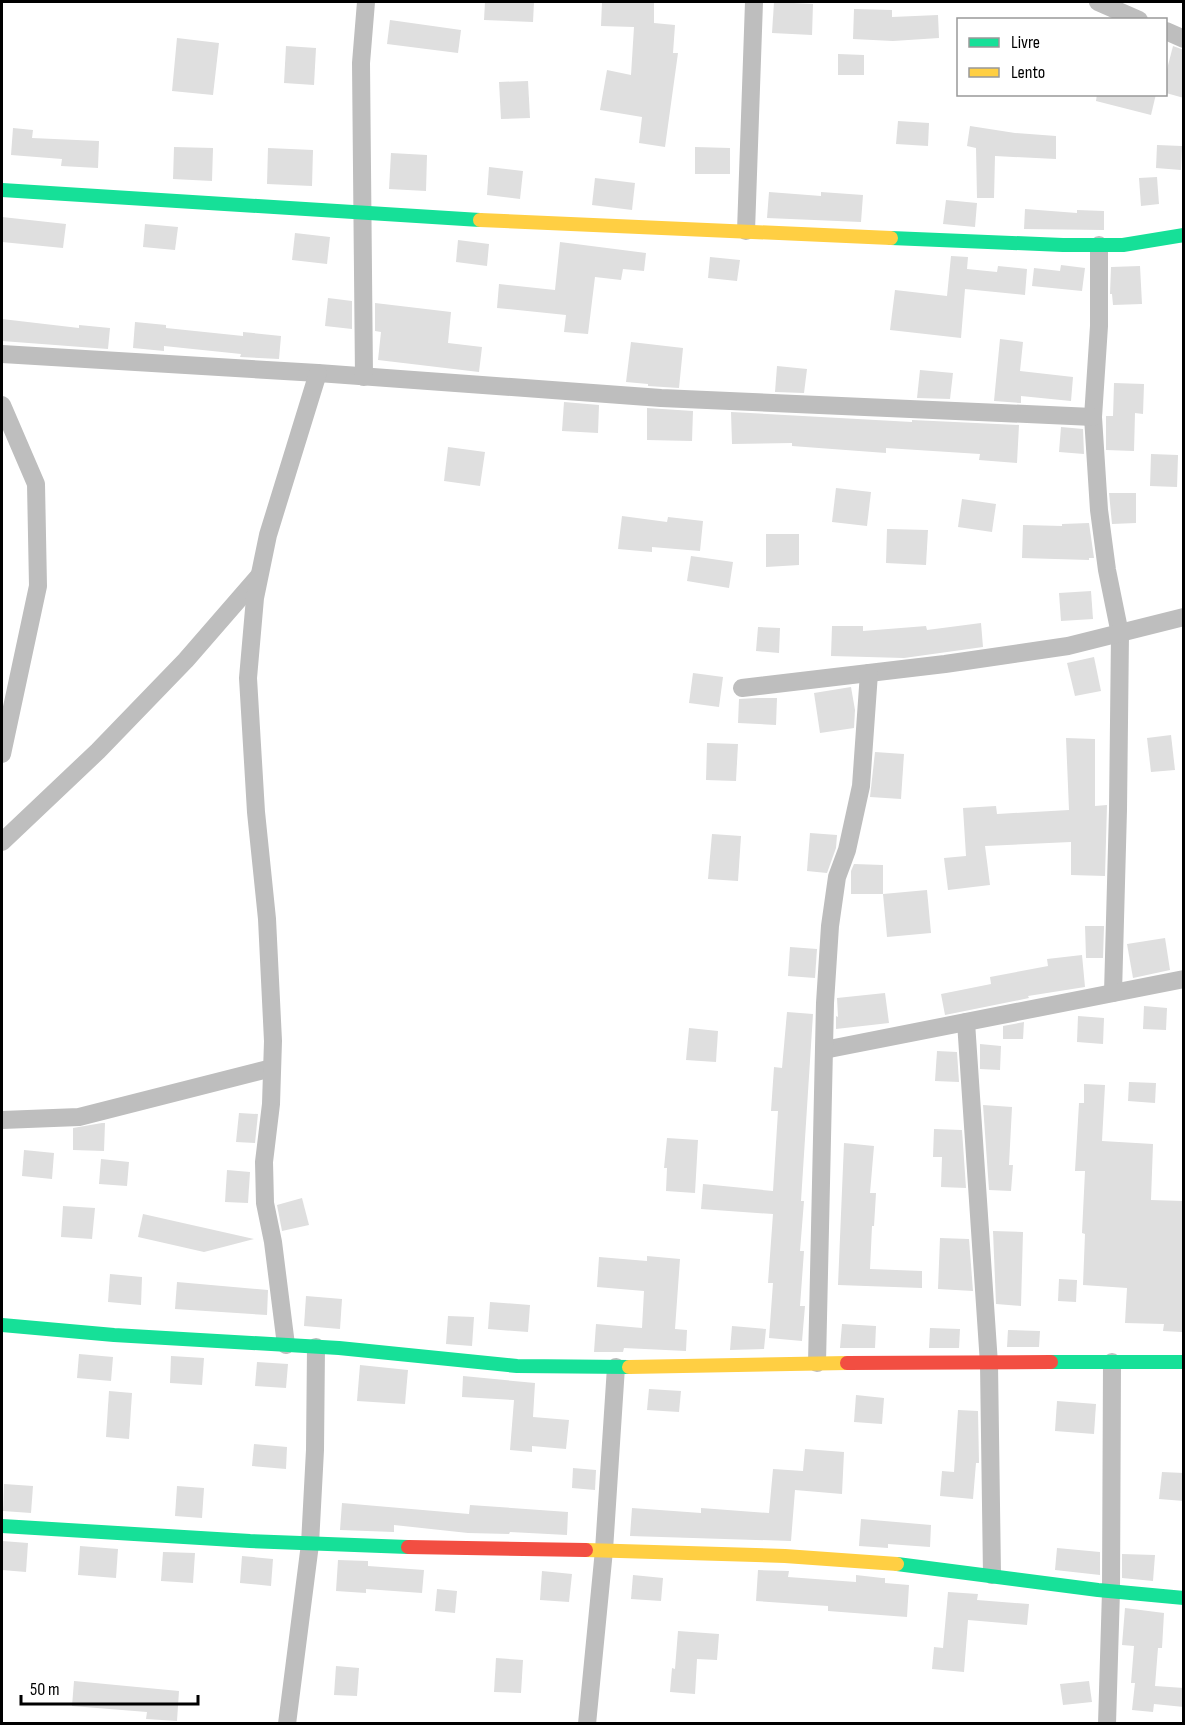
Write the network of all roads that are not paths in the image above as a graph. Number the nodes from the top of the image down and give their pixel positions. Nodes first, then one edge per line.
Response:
1 (366, 2) edge
2 (754, 2) edge
3 (1098, 2) edge
4 (1134, 18) edge
5 (1167, 31) edge
6 (1184, 39) edge
7 (2, 190) edge
8 (364, 214) junction
9 (746, 231) junction
10 (1184, 235) edge
11 (1099, 245) junction
12 (2, 354) edge
13 (318, 373) junction
14 (364, 377) junction
15 (2, 405) edge
16 (1093, 417) junction
17 (8, 433) edge
18 (260, 574) junction
19 (1184, 617) edge
20 (1120, 634) junction
21 (869, 673) junction
22 (742, 688) dead end
23 (2, 754) edge
24 (2, 842) edge
25 (1184, 979) edge
26 (1113, 993) junction
27 (966, 1022) junction
28 (824, 1050) junction
29 (272, 1068) junction
30 (2, 1120) edge
31 (2, 1325) edge
32 (286, 1346) junction
33 (316, 1347) junction
34 (1112, 1362) junction
35 (1184, 1362) edge
36 (817, 1363) junction
37 (988, 1364) junction
38 (616, 1367) junction
39 (2, 1526) edge
40 (310, 1544) junction
41 (604, 1550) junction
42 (992, 1575) junction
43 (1111, 1591) junction
44 (1184, 1598) edge
45 (287, 1724) edge
46 (587, 1724) edge
47 (1107, 1724) edge

1 - 8 street
2 - 9 street
3 - 4 street
5 - 6 street
7 - 8 street
8 - 9 street
8 - 14 street
9 - 11 street
10 - 11 street
11 - 16 street
12 - 13 street
13 - 14 street
13 - 18 street
14 - 16 street
15 - 17 street
16 - 20 street
17 - 23 street
18 - 24 street
18 - 29 street
19 - 20 street
20 - 21 street
20 - 26 street
21 - 22 street
21 - 28 street
25 - 26 street
26 - 27 street
27 - 28 street
27 - 37 street
28 - 36 street
29 - 30 street
29 - 32 street
31 - 32 street
32 - 33 street
33 - 38 street
33 - 40 street
34 - 35 street
34 - 37 street
34 - 43 street
36 - 37 street
36 - 38 street
37 - 42 street
38 - 41 street
39 - 40 street
40 - 41 street
40 - 45 street
41 - 42 street
41 - 46 street
42 - 43 street
43 - 44 street
43 - 47 street

